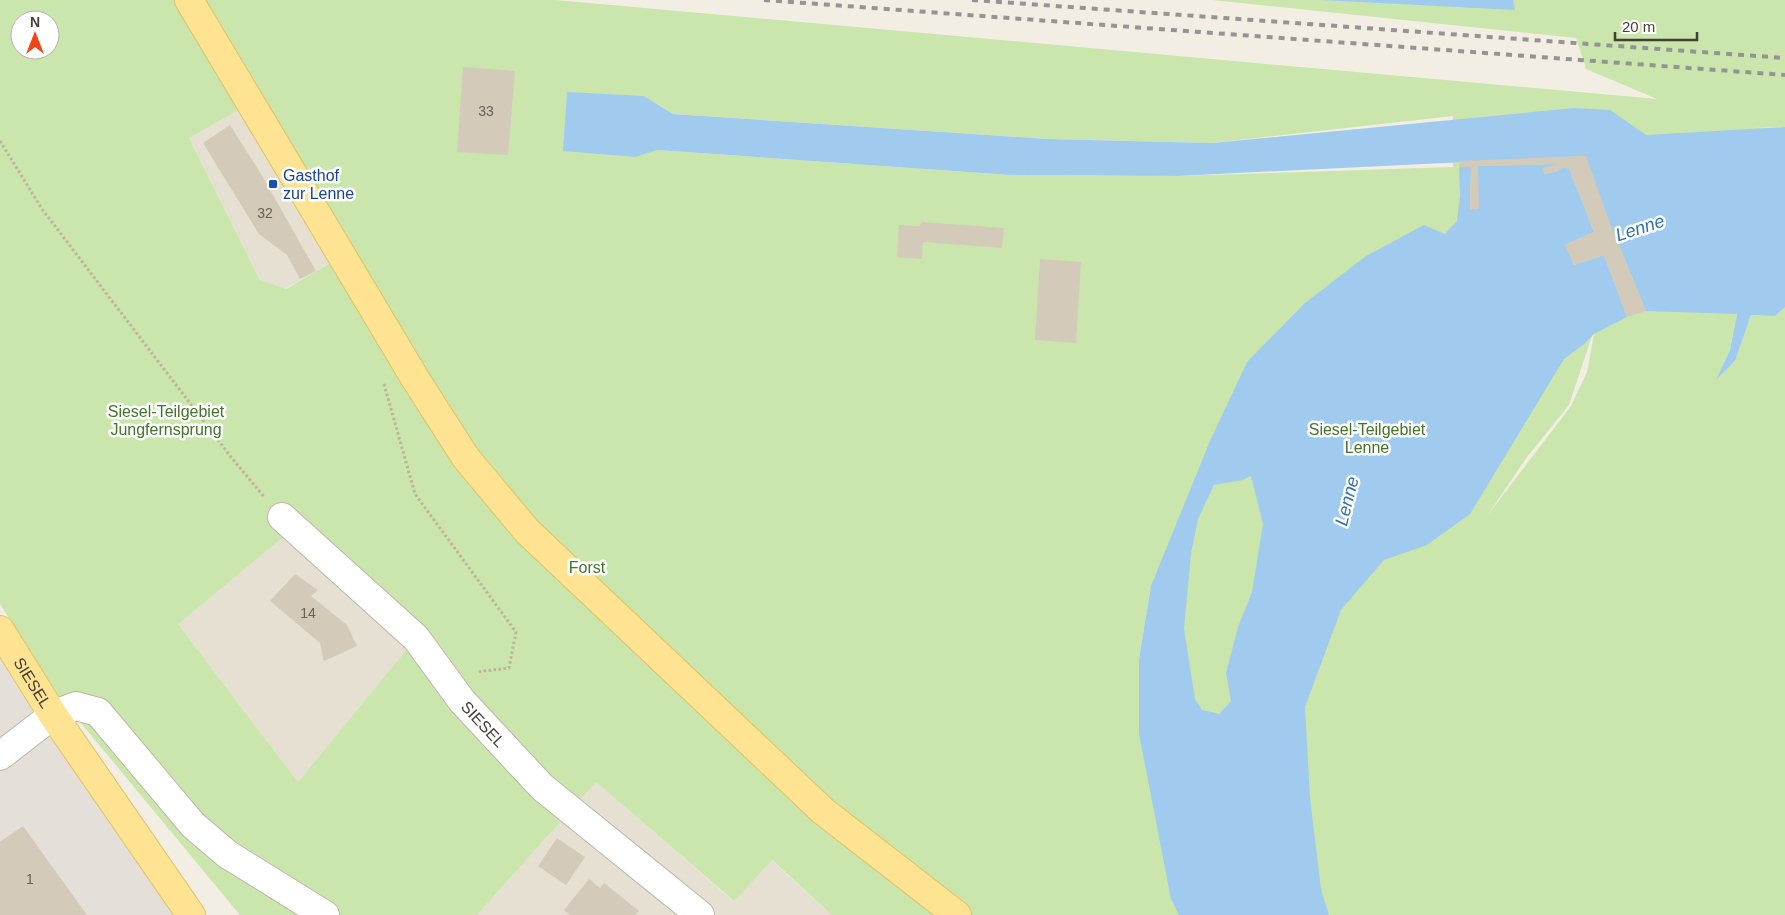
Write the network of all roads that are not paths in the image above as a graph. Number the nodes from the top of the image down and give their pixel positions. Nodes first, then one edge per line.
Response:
1 (189, 0) edge
2 (282, 517) road end
3 (0, 630) edge
4 (54, 715) junction
5 (0, 756) edge
6 (191, 915) edge
7 (325, 915) edge
8 (700, 915) edge
9 (957, 915) edge

1 - 9 main road
2 - 8 street, SIESEL
3 - 4 main road, SIESEL
4 - 5 street
4 - 6 main road
4 - 7 street, SIESEL

